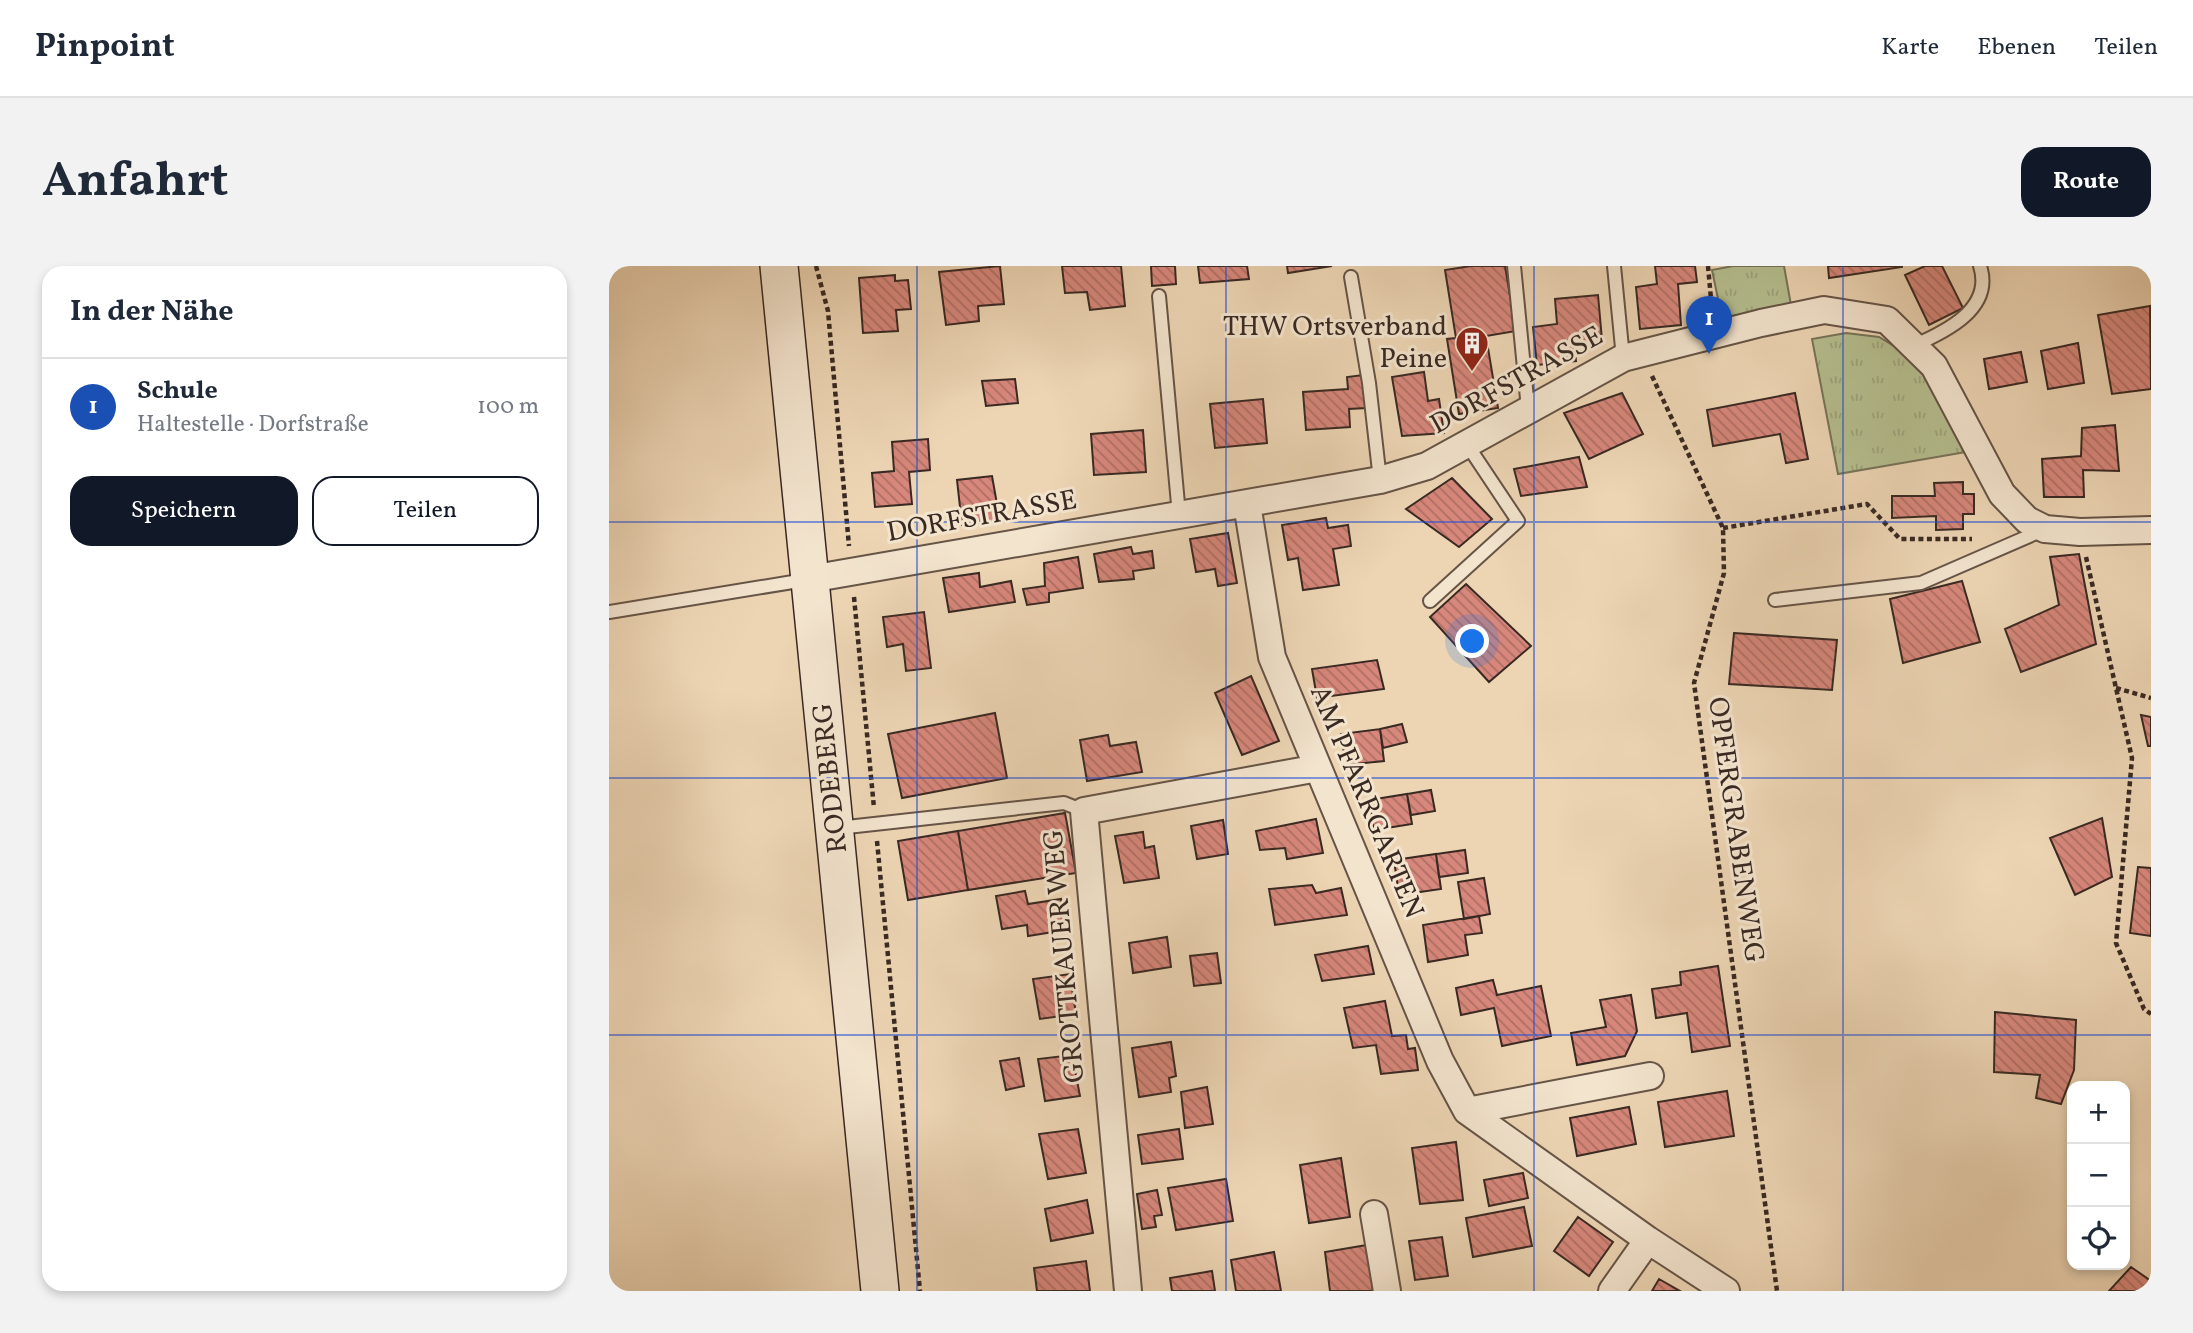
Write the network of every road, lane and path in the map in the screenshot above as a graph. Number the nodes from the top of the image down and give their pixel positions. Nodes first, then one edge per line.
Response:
1 (779, 266) edge
2 (816, 266) edge
3 (1514, 266) edge
4 (1614, 266) edge
5 (1707, 266) edge
6 (1980, 266) edge
7 (1351, 276) dead end
8 (1159, 296) dead end
9 (1712, 317) dead end
10 (1913, 346) junction
11 (1632, 355) junction
12 (1528, 409) junction
13 (1468, 446) junction
14 (1380, 481) junction
15 (1247, 505) junction
16 (1179, 515) junction
17 (1723, 528) junction
18 (2045, 529) junction
19 (2151, 530) edge
20 (2080, 532) junction
21 (1978, 539) dead end
22 (852, 571) junction
23 (810, 579) junction
24 (1776, 600) dead end
25 (1430, 601) dead end
26 (609, 612) edge
27 (2115, 687) junction
28 (2151, 698) edge
29 (1318, 768) junction
30 (1083, 811) junction
31 (875, 823) junction
32 (836, 828) junction
33 (2151, 1013) edge
34 (1650, 1076) dead end
35 (1467, 1111) junction
36 (1374, 1214) dead end
37 (1648, 1240) junction
38 (880, 1291) edge
39 (920, 1291) edge
40 (1128, 1291) edge
41 (1387, 1291) edge
42 (1612, 1291) edge
43 (1726, 1291) edge
44 (1777, 1291) edge

1 - 23 street, RODEBERG
2 - 22 path
3 - 12 lane
4 - 11 lane
5 - 9 path
6 - 10 lane
7 - 14 lane
8 - 16 lane
10 - 11 street, DORFSTRASSE
10 - 18 street, DORFSTRASSE
11 - 12 street, DORFSTRASSE
11 - 17 path, OPFERGRABENWEG
12 - 13 street, DORFSTRASSE
13 - 14 street, DORFSTRASSE
13 - 25 lane
14 - 15 street, DORFSTRASSE
15 - 16 street, DORFSTRASSE
15 - 29 street, AM PFARRGARTEN
16 - 22 street, DORFSTRASSE
17 - 21 path
17 - 44 path, OPFERGRABENWEG
18 - 20 street, DORFSTRASSE
18 - 24 lane
19 - 20 street, DORFSTRASSE
20 - 27 path
22 - 23 street, DORFSTRASSE
22 - 31 path
23 - 26 lane
23 - 32 street, RODEBERG
27 - 28 path
27 - 33 path
29 - 30 street, GROTTKAUER WEG
29 - 35 street, AM PFARRGARTEN
30 - 31 lane
30 - 40 street, GROTTKAUER WEG
31 - 32 lane
31 - 39 path
32 - 38 street, RODEBERG
34 - 35 street
35 - 37 street, AM PFARRGARTEN
36 - 41 street
37 - 42 street
37 - 43 street, AM PFARRGARTEN

